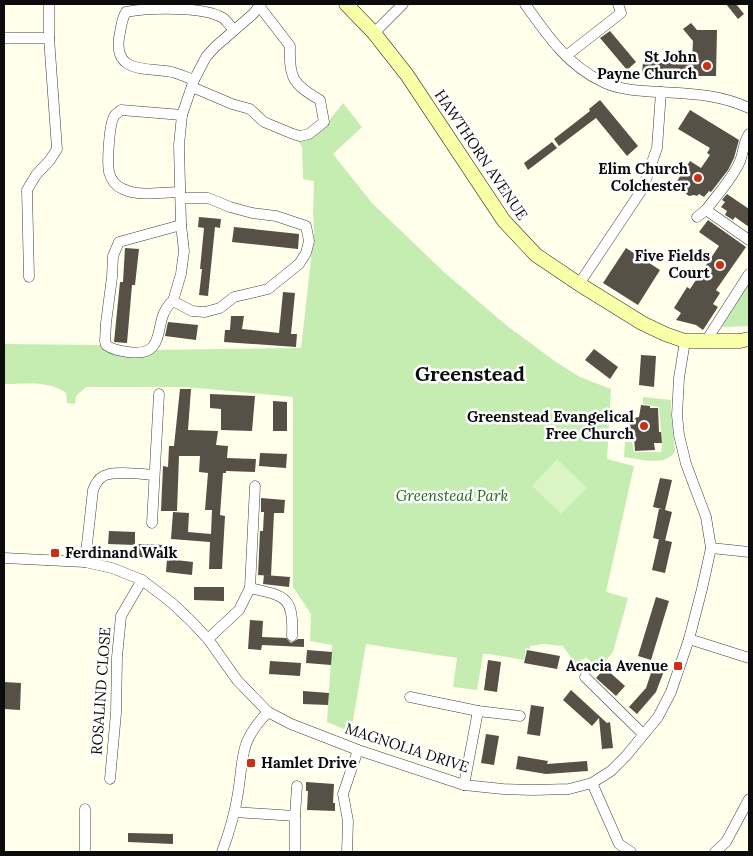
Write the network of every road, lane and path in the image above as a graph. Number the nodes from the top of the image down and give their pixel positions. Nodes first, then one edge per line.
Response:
1 (49, 4) edge
2 (346, 4) edge
3 (404, 4) edge
4 (525, 4) edge
5 (618, 4) edge
6 (260, 5) edge
7 (234, 30) junction
8 (374, 33) junction
9 (4, 38) edge
10 (49, 38) junction
11 (566, 56) junction
12 (193, 83) junction
13 (661, 92) junction
14 (749, 108) edge
15 (182, 115) junction
16 (749, 134) edge
17 (181, 195) junction
18 (706, 210) junction
19 (697, 217) dead end
20 (181, 225) junction
21 (749, 240) edge
22 (749, 274) edge
23 (29, 277) dead end
24 (579, 284) junction
25 (174, 301) junction
26 (749, 339) edge
27 (685, 341) junction
28 (706, 341) junction
29 (159, 394) dead end
30 (154, 475) junction
31 (255, 486) dead end
32 (152, 523) dead end
33 (710, 548) junction
34 (749, 552) edge
35 (4, 558) edge
36 (85, 562) junction
37 (142, 580) junction
38 (250, 588) junction
39 (292, 636) dead end
40 (208, 639) junction
41 (690, 639) junction
42 (749, 658) edge
43 (585, 678) dead end
44 (410, 697) dead end
45 (268, 712) junction
46 (478, 712) junction
47 (520, 716) dead end
48 (643, 734) junction
49 (358, 750) junction
50 (110, 780) dead end
51 (592, 783) junction
52 (464, 785) junction
53 (297, 786) dead end
54 (749, 799) edge
55 (85, 809) dead end
56 (235, 812) junction
57 (295, 816) junction
58 (86, 852) edge
59 (222, 852) edge
60 (295, 852) edge
61 (347, 852) edge
62 (631, 852) edge
63 (716, 852) edge

1 - 10 street
2 - 8 street, HAWTHORN AVENUE
3 - 8 street
4 - 11 street
5 - 11 street
6 - 7 street
6 - 12 street
7 - 12 street
7 - 12 street
8 - 24 street, HAWTHORN AVENUE
9 - 10 street
10 - 23 street
11 - 13 street
12 - 15 street
13 - 14 street
13 - 24 street
15 - 17 street
15 - 17 street
16 - 18 street
17 - 20 street
17 - 25 street
18 - 19 street
18 - 21 street
20 - 25 street
20 - 25 street
22 - 28 street
24 - 27 street, HAWTHORN AVENUE
26 - 28 street, HAWTHORN AVENUE
27 - 28 street, HAWTHORN AVENUE
27 - 33 street, MAGNOLIA DRIVE
29 - 30 street
30 - 32 street
30 - 36 street
31 - 38 street
33 - 34 street
33 - 41 street, MAGNOLIA DRIVE
35 - 36 street, MAGNOLIA DRIVE
36 - 37 street, MAGNOLIA DRIVE
37 - 40 street, MAGNOLIA DRIVE
37 - 50 street, ROSALIND CLOSE
38 - 39 street
38 - 40 street
40 - 45 street, MAGNOLIA DRIVE
41 - 42 street
41 - 48 street, MAGNOLIA DRIVE
43 - 48 street
44 - 46 street
45 - 49 street, MAGNOLIA DRIVE
45 - 56 street
46 - 47 street
46 - 52 street
48 - 51 street, MAGNOLIA DRIVE
49 - 52 street, MAGNOLIA DRIVE
49 - 61 street
51 - 52 street, MAGNOLIA DRIVE
51 - 62 street
53 - 57 street
54 - 63 street
55 - 58 street
56 - 57 street
56 - 59 street
57 - 60 street

